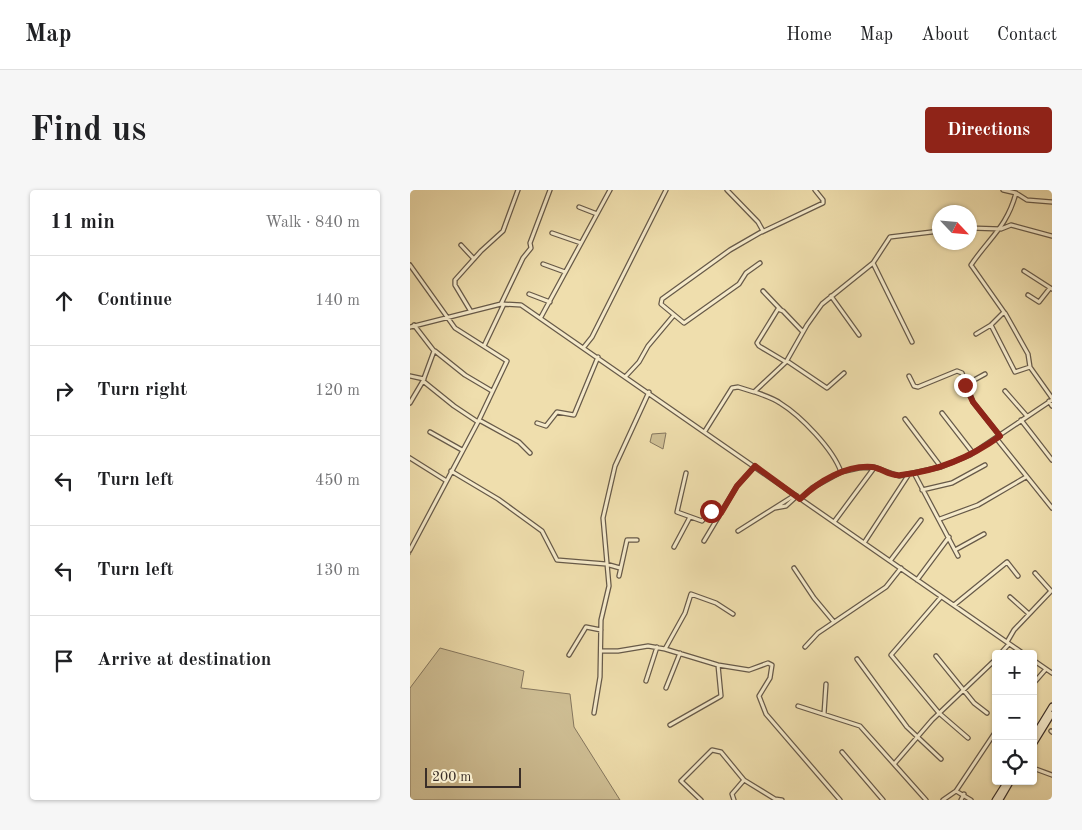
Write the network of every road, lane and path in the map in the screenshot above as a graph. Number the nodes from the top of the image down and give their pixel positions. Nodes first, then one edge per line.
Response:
1 (518, 190) edge
2 (550, 190) edge
3 (610, 190) edge
4 (666, 190) edge
5 (727, 190) edge
6 (815, 190) edge
7 (1003, 190) edge
8 (1016, 193) junction
9 (1052, 202) edge
10 (579, 207) dead end
11 (597, 214) junction
12 (977, 228) edge
13 (1001, 229) junction
14 (762, 232) junction
15 (932, 232) edge
16 (552, 233) dead end
17 (1052, 236) edge
18 (580, 243) junction
19 (461, 244) dead end
20 (474, 259) junction
21 (873, 263) junction
22 (543, 264) dead end
23 (760, 264) dead end
24 (410, 265) edge
25 (1024, 271) dead end
26 (565, 272) junction
27 (1051, 288) edge
28 (763, 291) dead end
29 (529, 294) dead end
30 (1028, 295) dead end
31 (831, 296) junction
32 (550, 302) junction
33 (502, 304) junction
34 (470, 310) junction
35 (781, 310) junction
36 (1004, 312) junction
37 (674, 315) junction
38 (446, 317) junction
39 (541, 317) junction
40 (991, 325) junction
41 (412, 326) edge
42 (803, 332) junction
43 (976, 334) dead end
44 (859, 335) dead end
45 (912, 342) dead end
46 (484, 346) junction
47 (584, 347) junction
48 (434, 350) junction
49 (598, 357) junction
50 (786, 361) junction
51 (1030, 367) junction
52 (844, 373) dead end
53 (985, 374) dead end
54 (410, 376) edge
55 (626, 376) junction
56 (910, 376) dead end
57 (423, 380) junction
58 (965, 385) junction
59 (492, 391) junction
60 (1005, 391) dead end
61 (648, 392) junction
62 (754, 392) junction
63 (1051, 400) edge
64 (410, 403) edge
65 (1052, 406) edge
66 (942, 413) dead end
67 (1026, 415) junction
68 (905, 419) dead end
69 (1021, 420) junction
70 (478, 421) junction
71 (537, 423) dead end
72 (705, 431) junction
73 (430, 432) dead end
74 (1000, 436) junction
75 (996, 438) junction
76 (462, 450) junction
77 (530, 453) dead end
78 (973, 453) junction
79 (410, 458) edge
80 (1052, 460) edge
81 (985, 465) dead end
82 (755, 466) junction
83 (874, 467) junction
84 (941, 467) junction
85 (451, 471) junction
86 (841, 472) junction
87 (914, 473) junction
88 (686, 474) dead end
89 (909, 474) junction
90 (1026, 477) junction
91 (446, 480) junction
92 (922, 490) junction
93 (797, 497) junction
94 (1052, 508) edge
95 (721, 513) junction
96 (690, 517) junction
97 (940, 519) junction
98 (920, 520) dead end
99 (834, 522) junction
100 (738, 531) dead end
101 (984, 534) dead end
102 (949, 537) junction
103 (637, 540) dead end
104 (704, 541) dead end
105 (864, 543) junction
106 (674, 547) dead end
107 (410, 550) edge
108 (955, 550) junction
109 (958, 556) dead end
110 (890, 562) junction
111 (606, 564) junction
112 (620, 568) junction
113 (794, 568) dead end
114 (901, 568) junction
115 (1035, 573) dead end
116 (619, 576) dead end
117 (1018, 576) dead end
118 (917, 580) junction
119 (941, 597) junction
120 (1010, 597) dead end
121 (954, 605) junction
122 (733, 614) dead end
123 (1029, 614) junction
124 (834, 622) junction
125 (601, 630) junction
126 (1008, 643) junction
127 (657, 647) junction
128 (805, 647) dead end
129 (665, 649) junction
130 (1003, 650) edge
131 (1018, 650) edge
132 (601, 651) junction
133 (680, 653) junction
134 (568, 655) dead end
135 (936, 656) dead end
136 (857, 659) dead end
137 (992, 663) edge
138 (1037, 663) edge
139 (718, 665) junction
140 (1046, 669) junction
141 (1052, 673) edge
142 (1037, 679) edge
143 (646, 681) dead end
144 (826, 684) dead end
145 (666, 688) dead end
146 (962, 691) junction
147 (798, 706) dead end
148 (1052, 706) edge
149 (939, 713) junction
150 (988, 713) dead end
151 (594, 714) dead end
152 (824, 714) junction
153 (1052, 714) edge
154 (670, 726) dead end
155 (1037, 730) edge
156 (992, 736) edge
157 (916, 738) junction
158 (968, 738) dead end
159 (1036, 740) edge
160 (842, 752) dead end
161 (941, 759) dead end
162 (895, 763) junction
163 (1037, 769) edge
164 (1052, 775) edge
165 (744, 780) junction
166 (1004, 785) edge
167 (1009, 785) edge
168 (956, 791) junction
169 (964, 794) junction
170 (701, 800) edge
171 (734, 800) edge
172 (782, 800) edge
173 (840, 800) edge
174 (883, 800) edge
175 (926, 800) edge
176 (942, 800) edge
177 (961, 800) edge
178 (971, 800) edge
179 (995, 800) edge
180 (1000, 800) edge

1 - 20 street
2 - 33 street
3 - 11 street
4 - 47 street
5 - 14 street
6 - 14 street
7 - 8 street
8 - 9 street
8 - 13 street
10 - 11 street
11 - 18 street
12 - 13 street
13 - 17 street
13 - 36 street
14 - 37 street
15 - 21 street
16 - 18 street
18 - 26 street
19 - 20 street
20 - 34 street
21 - 31 street
21 - 45 street
22 - 26 street
23 - 37 street
24 - 38 street
25 - 27 street
26 - 32 street
27 - 30 street
28 - 35 street
29 - 32 street
31 - 42 street
31 - 44 street
32 - 39 street
33 - 34 street
33 - 39 street
33 - 46 street
34 - 38 street
35 - 42 street
35 - 50 street
36 - 40 street
36 - 51 street
37 - 55 street
38 - 41 street
38 - 46 street
39 - 47 street
40 - 43 street
40 - 51 street
41 - 48 street
42 - 50 street
46 - 59 street
47 - 49 street
48 - 57 street
48 - 59 street
49 - 55 street
49 - 71 street
50 - 52 street
50 - 62 street
51 - 63 street
53 - 58 street
54 - 57 street
55 - 61 street
56 - 58 street
57 - 64 street
57 - 70 street
58 - 74 street
59 - 70 street
60 - 67 street
61 - 72 street
61 - 111 street
62 - 72 street
62 - 86 street
63 - 65 street
63 - 67 street
66 - 78 street
67 - 69 street
68 - 84 street
69 - 74 street
69 - 80 street
70 - 76 street
70 - 77 street
72 - 82 street
73 - 76 street
74 - 75 street
75 - 78 street
75 - 90 street
76 - 85 street
78 - 84 street
79 - 91 street
81 - 92 street
82 - 93 street
82 - 95 street
83 - 86 street
83 - 89 street
83 - 99 street
84 - 87 street
85 - 91 street
85 - 111 street
86 - 93 street
87 - 89 street
87 - 92 street
88 - 96 street
89 - 105 street
90 - 94 street
90 - 97 street
91 - 107 street
92 - 97 street
93 - 99 street
93 - 100 street
95 - 96 street
95 - 104 street
96 - 106 street
97 - 102 street
98 - 110 street
99 - 105 street
101 - 108 street
102 - 108 street
102 - 118 street
103 - 112 street
105 - 110 street
108 - 109 street
110 - 114 street
111 - 112 street
111 - 125 street
112 - 116 street
113 - 124 street
114 - 118 street
114 - 124 street
115 - 123 street
117 - 121 street
118 - 119 street
119 - 121 street
119 - 149 street
120 - 123 street
121 - 126 street
122 - 129 street
123 - 126 street
124 - 128 street
125 - 132 street
125 - 134 street
126 - 130 street
126 - 131 street
127 - 129 street
127 - 132 street
127 - 143 street
129 - 133 street
132 - 151 street
133 - 139 street
133 - 145 street
135 - 146 street
136 - 157 street
137 - 146 street
138 - 140 street
139 - 154 street
139 - 173 street
140 - 141 street
140 - 142 street
144 - 152 street
146 - 149 street
146 - 150 street
147 - 152 street
148 - 155 main road
149 - 157 street
149 - 158 street
152 - 162 street
153 - 159 main road
156 - 168 street
157 - 161 street
157 - 162 street
160 - 174 street
162 - 175 street
163 - 164 street
165 - 170 street
165 - 171 street
165 - 172 street
166 - 179 main road
167 - 180 main road
168 - 169 street
168 - 176 street
169 - 177 street
169 - 178 street

